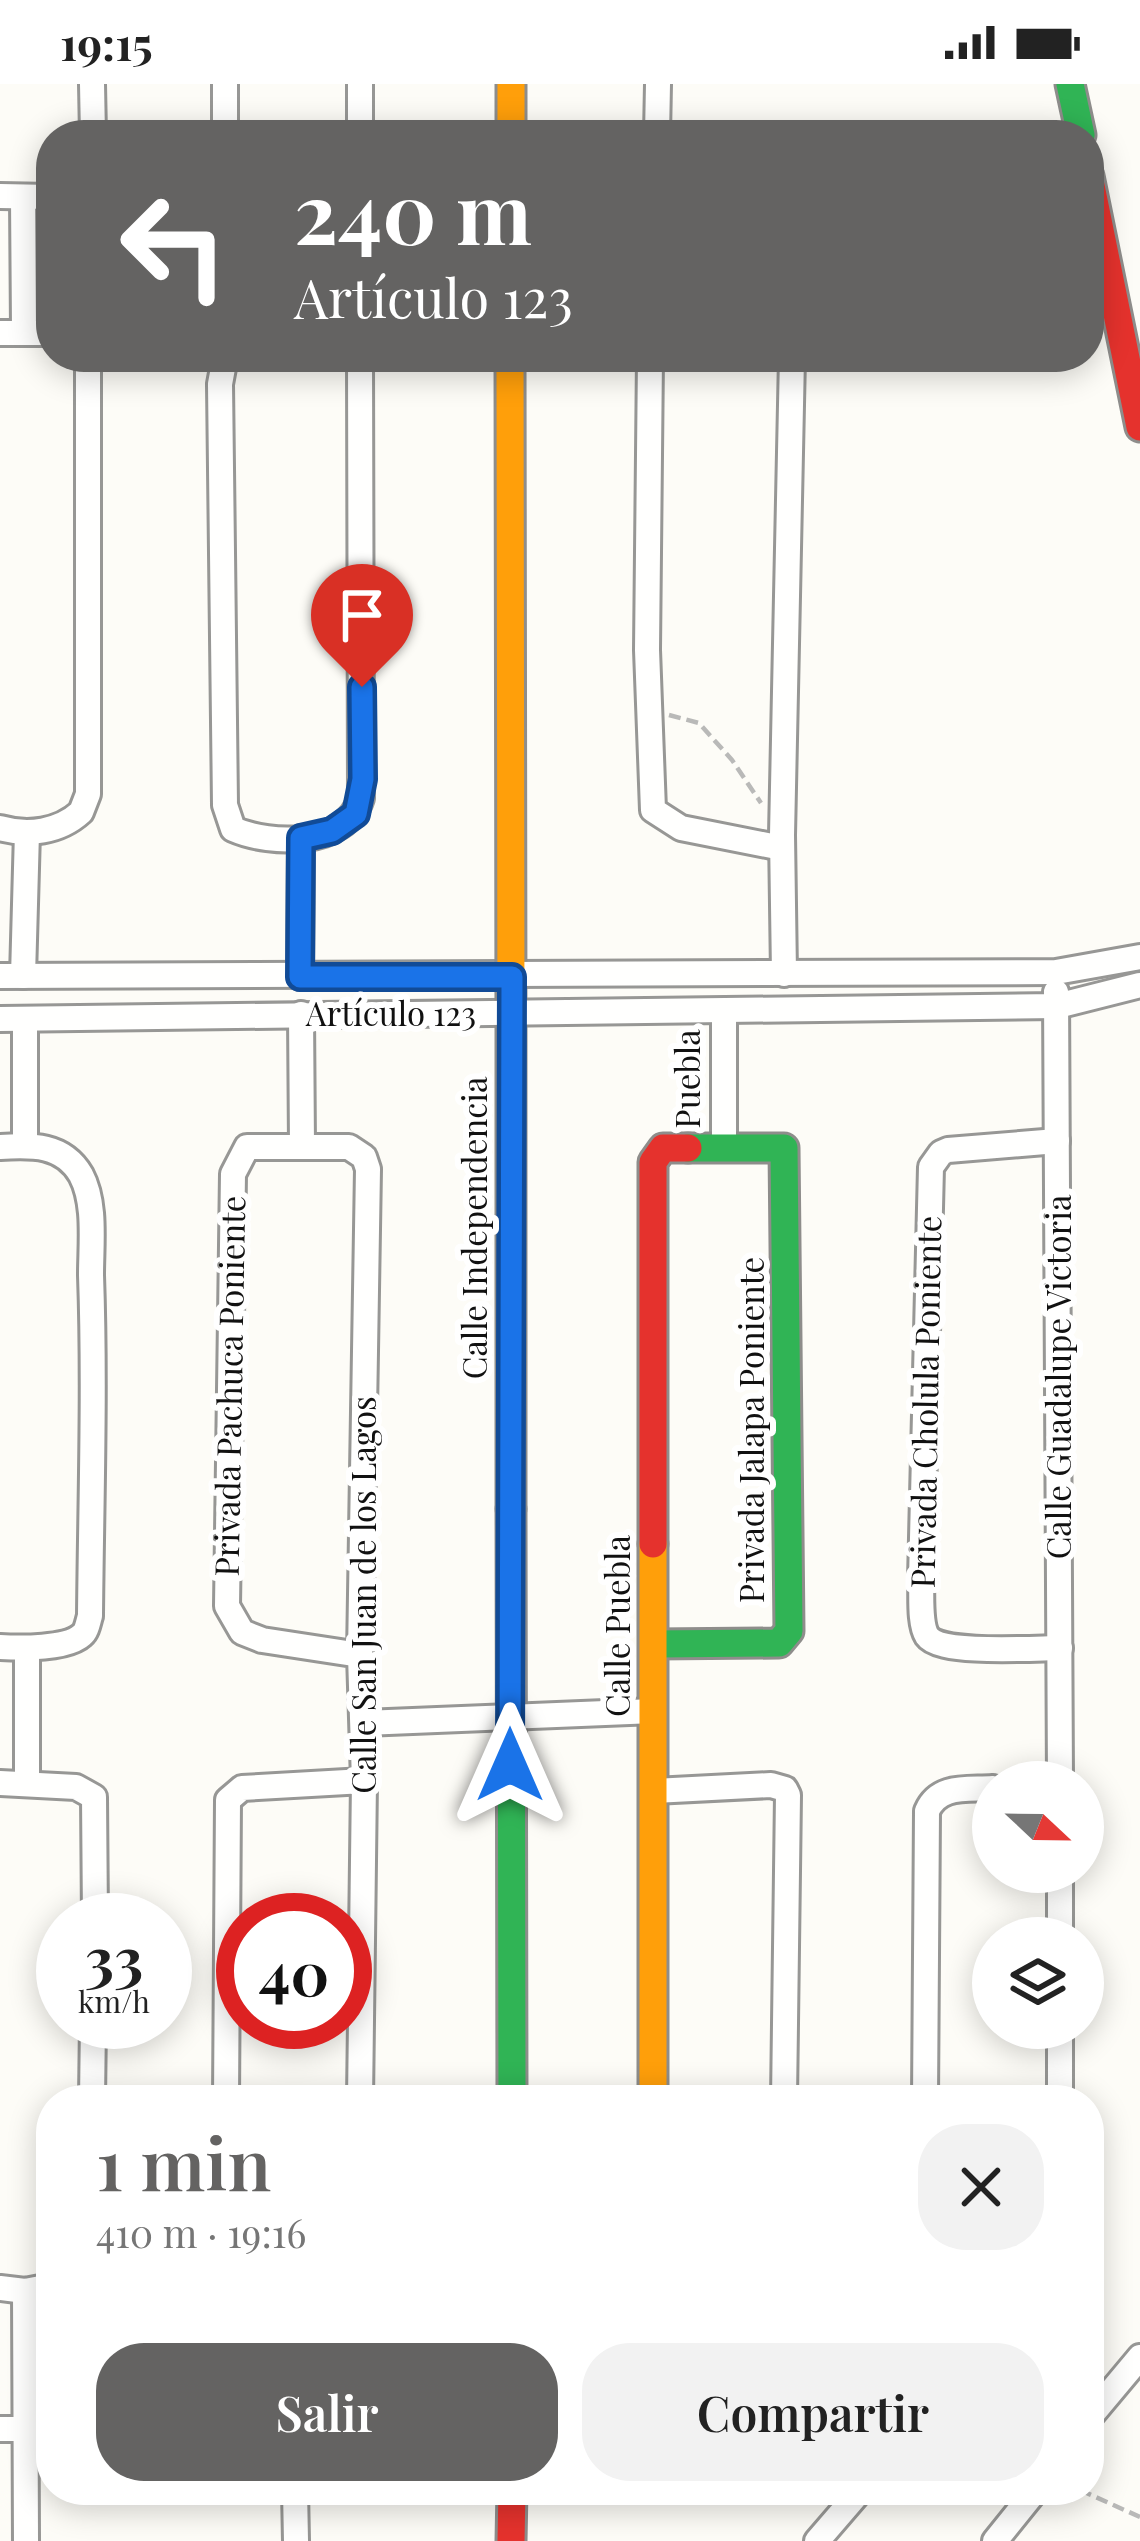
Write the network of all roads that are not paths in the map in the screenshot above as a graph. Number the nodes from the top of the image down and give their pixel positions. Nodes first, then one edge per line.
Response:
1 (92, 84) edge
2 (225, 84) edge
3 (360, 84) edge
4 (511, 84) edge
5 (658, 84) edge
6 (1070, 84) edge
7 (93, 120) edge
8 (225, 120) edge
9 (360, 120) edge
10 (511, 120) edge
11 (657, 120) edge
12 (1078, 120) edge
13 (11, 197) edge
14 (1104, 250) edge
15 (12, 331) edge
16 (88, 372) edge
17 (222, 372) edge
18 (360, 372) edge
19 (510, 372) edge
20 (650, 372) edge
21 (792, 372) edge
22 (1140, 427) edge
23 (0, 828) edge
24 (27, 832) junction
25 (301, 838) junction
26 (782, 842) junction
27 (1140, 957) edge
28 (1056, 973) junction
29 (784, 974) junction
30 (11, 976) edge
31 (300, 977) junction
32 (512, 977) junction
33 (1140, 985) edge
34 (1057, 1006) junction
35 (724, 1012) junction
36 (511, 1013) junction
37 (302, 1014) junction
38 (13, 1019) edge
39 (1057, 1141) junction
40 (302, 1145) junction
41 (13, 1146) edge
42 (724, 1148) junction
43 (657, 1154) joint
44 (655, 1644) junction
45 (0, 1647) edge
46 (1060, 1648) junction
47 (27, 1649) junction
48 (360, 1655) junction
49 (654, 1711) junction
50 (510, 1717) junction
51 (364, 1723) junction
52 (1060, 1761) edge
53 (364, 1781) junction
54 (0, 1783) edge
55 (27, 1784) junction
56 (972, 1790) edge
57 (654, 1791) junction
58 (95, 1893) edge
59 (93, 2049) edge
60 (1060, 2049) edge
61 (92, 2085) edge
62 (226, 2085) edge
63 (361, 2085) edge
64 (512, 2085) edge
65 (652, 2085) edge
66 (784, 2085) edge
67 (925, 2085) edge
68 (1060, 2085) edge
69 (12, 2289) edge
70 (1140, 2357) edge
71 (1104, 2398) edge
72 (12, 2429) edge
73 (295, 2505) edge
74 (512, 2505) edge
75 (847, 2505) edge
76 (1024, 2505) edge
77 (26, 2541) edge
78 (296, 2541) edge
79 (511, 2541) edge
80 (817, 2541) edge
81 (995, 2541) edge

1 - 7 street
2 - 8 street
3 - 9 street
4 - 10 street
5 - 11 street
6 - 12 street
13 - 15 street
14 - 22 street
16 - 24 street
17 - 25 street
18 - 25 street
19 - 32 street, Calle Independencia
20 - 26 street
21 - 26 street
23 - 24 street
24 - 30 street
25 - 31 street
26 - 29 street
27 - 28 street, Artículo 123
28 - 29 street, Artículo 123
28 - 34 street, Calle Guadalupe Victoria
29 - 32 street, Artículo 123
30 - 31 street, Artículo 123
31 - 32 street, Artículo 123
32 - 36 street, Calle Independencia
33 - 34 street, Artículo 123
34 - 35 street, Artículo 123
34 - 39 street, Calle Guadalupe Victoria
35 - 36 street, Artículo 123
35 - 42 street, Puebla
36 - 37 street, Artículo 123
36 - 50 street, Calle Independencia
37 - 38 street, Artículo 123
37 - 40 street
38 - 41 street
39 - 46 street, Calle Guadalupe Victoria
39 - 46 street, Privada Cholula Poniente
40 - 48 street, Calle San Juan de los Lagos
40 - 48 street, Privada Pachuca Poniente
41 - 47 street
42 - 43 street, Puebla
42 - 44 street, Privada Jalapa Poniente
43 - 44 street, Calle Puebla
44 - 49 street, Calle Puebla
45 - 47 street
46 - 52 street, Calle Guadalupe Victoria
47 - 55 street
48 - 51 street, Calle San Juan de los Lagos
49 - 50 street
49 - 57 street, Calle Puebla
50 - 51 street
50 - 64 street, Calle Independencia
51 - 53 street, Calle San Juan de los Lagos
53 - 62 street
53 - 63 street, Calle San Juan de los Lagos
54 - 55 street
55 - 58 street
56 - 67 street
57 - 65 street, Calle Puebla
57 - 66 street
59 - 61 street
60 - 68 street
69 - 72 street
70 - 71 street
72 - 77 street
73 - 78 street
74 - 79 street
75 - 80 street
76 - 81 street

